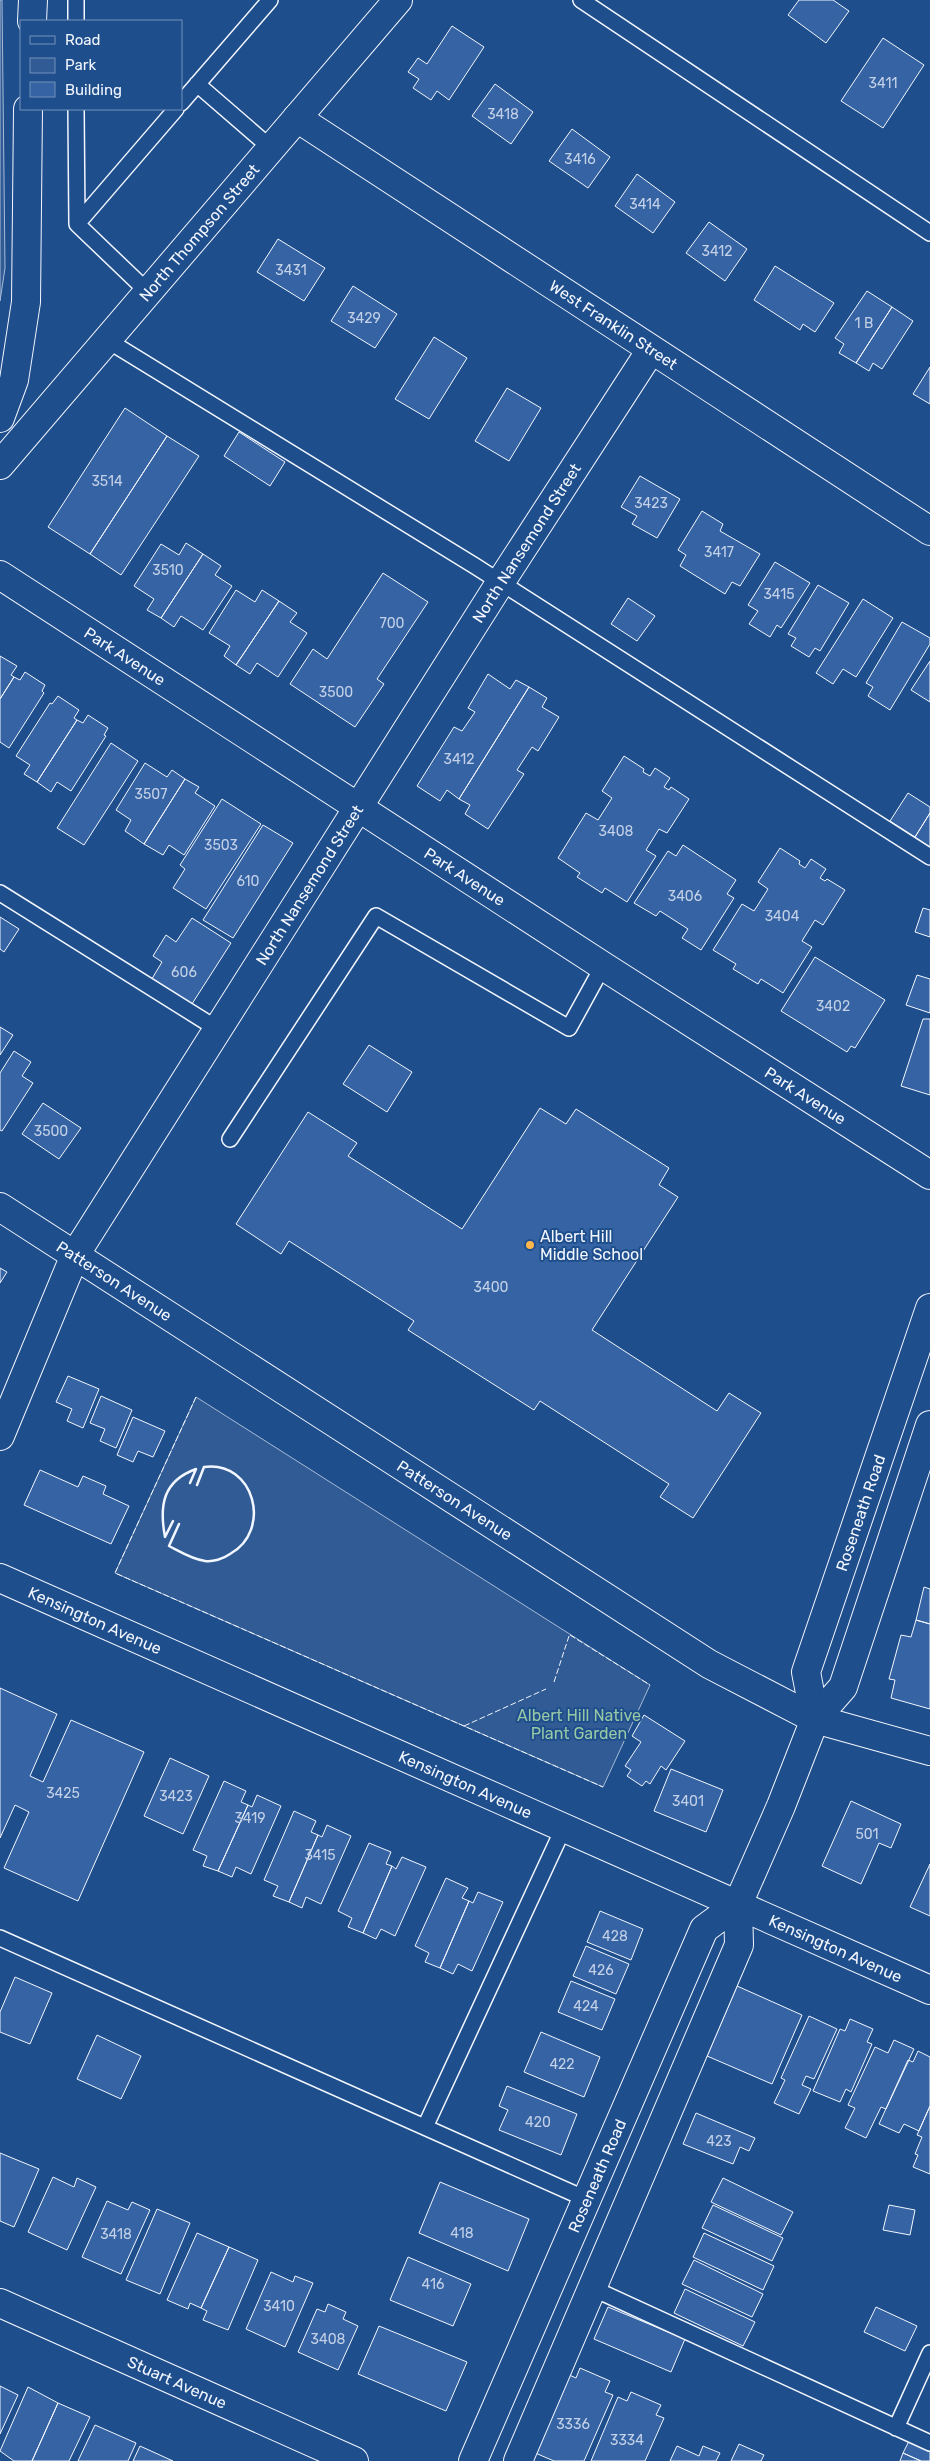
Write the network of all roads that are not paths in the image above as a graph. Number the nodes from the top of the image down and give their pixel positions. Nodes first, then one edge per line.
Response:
1 (33, 0) edge
2 (76, 0) edge
3 (270, 0) edge
4 (398, 0) edge
5 (581, 0) edge
6 (32, 20) edge
7 (76, 20) edge
8 (197, 84) junction
9 (182, 102) edge
10 (28, 110) edge
11 (76, 110) edge
12 (175, 110) edge
13 (296, 118) junction
14 (271, 148) junction
15 (77, 224) junction
16 (930, 233) edge
17 (148, 292) junction
18 (107, 340) junction
19 (651, 350) junction
20 (0, 418) edge
21 (0, 465) edge
22 (930, 531) edge
23 (0, 575) edge
24 (500, 583) junction
25 (359, 808) junction
26 (930, 857) edge
27 (0, 892) edge
28 (603, 966) junction
29 (219, 1030) junction
30 (230, 1139) dead end
31 (930, 1175) edge
32 (0, 1207) edge
33 (75, 1255) junction
34 (930, 1308) edge
35 (930, 1425) edge
36 (0, 1436) edge
37 (922, 1474) edge
38 (0, 1578) edge
39 (816, 1719) junction
40 (930, 1751) edge
41 (564, 1827) junction
42 (738, 1904) junction
43 (0, 1938) edge
44 (930, 1990) edge
45 (425, 2128) junction
46 (586, 2198) junction
47 (592, 2288) junction
48 (0, 2302) edge
49 (930, 2353) edge
50 (896, 2428) junction
51 (930, 2443) edge
52 (354, 2461) edge
53 (473, 2461) edge
54 (518, 2461) edge

1 - 6 main road
2 - 7 lane
3 - 8 lane
4 - 13 main road, North Thompson Street
5 - 16 lane
8 - 9 lane
8 - 14 lane
10 - 20 main road
11 - 15 lane
12 - 15 lane
13 - 14 main road, North Thompson Street
13 - 19 main road, West Franklin Street
14 - 17 main road, North Thompson Street
15 - 17 lane
17 - 18 main road, North Thompson Street
18 - 21 main road, North Thompson Street
18 - 24 lane
19 - 22 main road, West Franklin Street
19 - 24 main road, North Nansemond Street
23 - 25 main road, Park Avenue
24 - 25 main road, North Nansemond Street
24 - 26 lane
25 - 28 main road, Park Avenue
25 - 29 main road, North Nansemond Street
27 - 29 lane
28 - 30 lane
28 - 31 main road, Park Avenue
29 - 33 main road, North Nansemond Street
32 - 33 main road, Patterson Avenue
33 - 36 main road, North Nansemond Street
33 - 39 main road, Patterson Avenue
34 - 39 main road, Roseneath Road
35 - 37 main road, Roseneath Road
37 - 39 main road, Roseneath Road
38 - 41 main road, Kensington Avenue
39 - 40 main road, Patterson Avenue
39 - 42 main road, Roseneath Road
41 - 42 main road, Kensington Avenue
41 - 45 lane
42 - 44 main road, Kensington Avenue
42 - 46 main road, Roseneath Road
42 - 47 main road, Roseneath Road
43 - 45 lane
45 - 46 lane
46 - 53 main road, Roseneath Road
47 - 50 lane
47 - 54 main road, Roseneath Road
48 - 52 main road, Stuart Avenue
49 - 50 lane
50 - 51 lane

